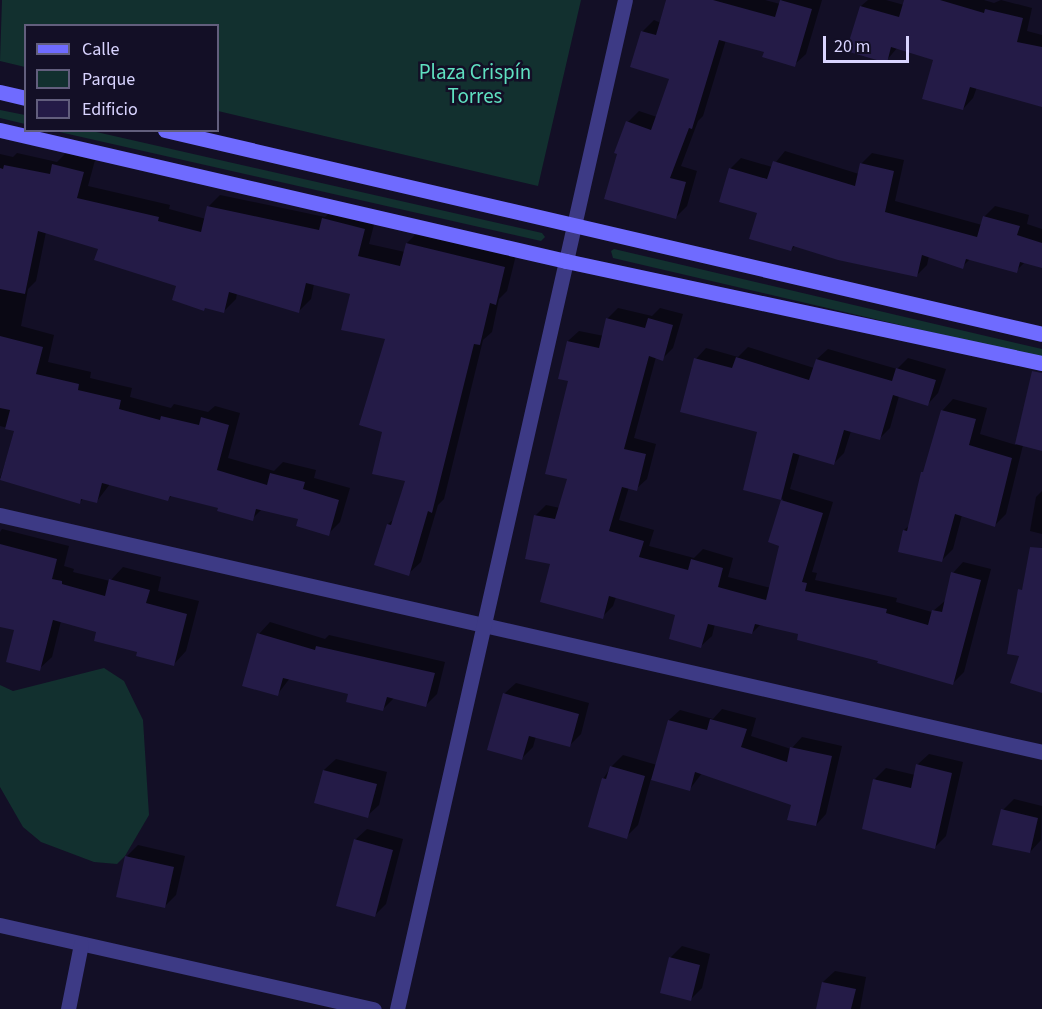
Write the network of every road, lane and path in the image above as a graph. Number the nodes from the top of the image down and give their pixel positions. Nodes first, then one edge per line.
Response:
1 (625, 0) edge
2 (0, 92) edge
3 (24, 98) edge
4 (0, 130) edge
5 (174, 132) edge
6 (574, 226) junction
7 (566, 261) junction
8 (1042, 334) edge
9 (1042, 363) edge
10 (0, 515) edge
11 (484, 625) junction
12 (1042, 752) edge
13 (0, 925) edge
14 (81, 944) junction
15 (68, 1009) edge
16 (374, 1009) edge
17 (397, 1009) edge

1 - 6 street
2 - 3 street
4 - 7 street
5 - 6 street
6 - 7 street
6 - 8 street
7 - 9 street
7 - 11 street
10 - 11 street
11 - 12 street
11 - 17 street
13 - 14 street
14 - 15 street
14 - 16 street

